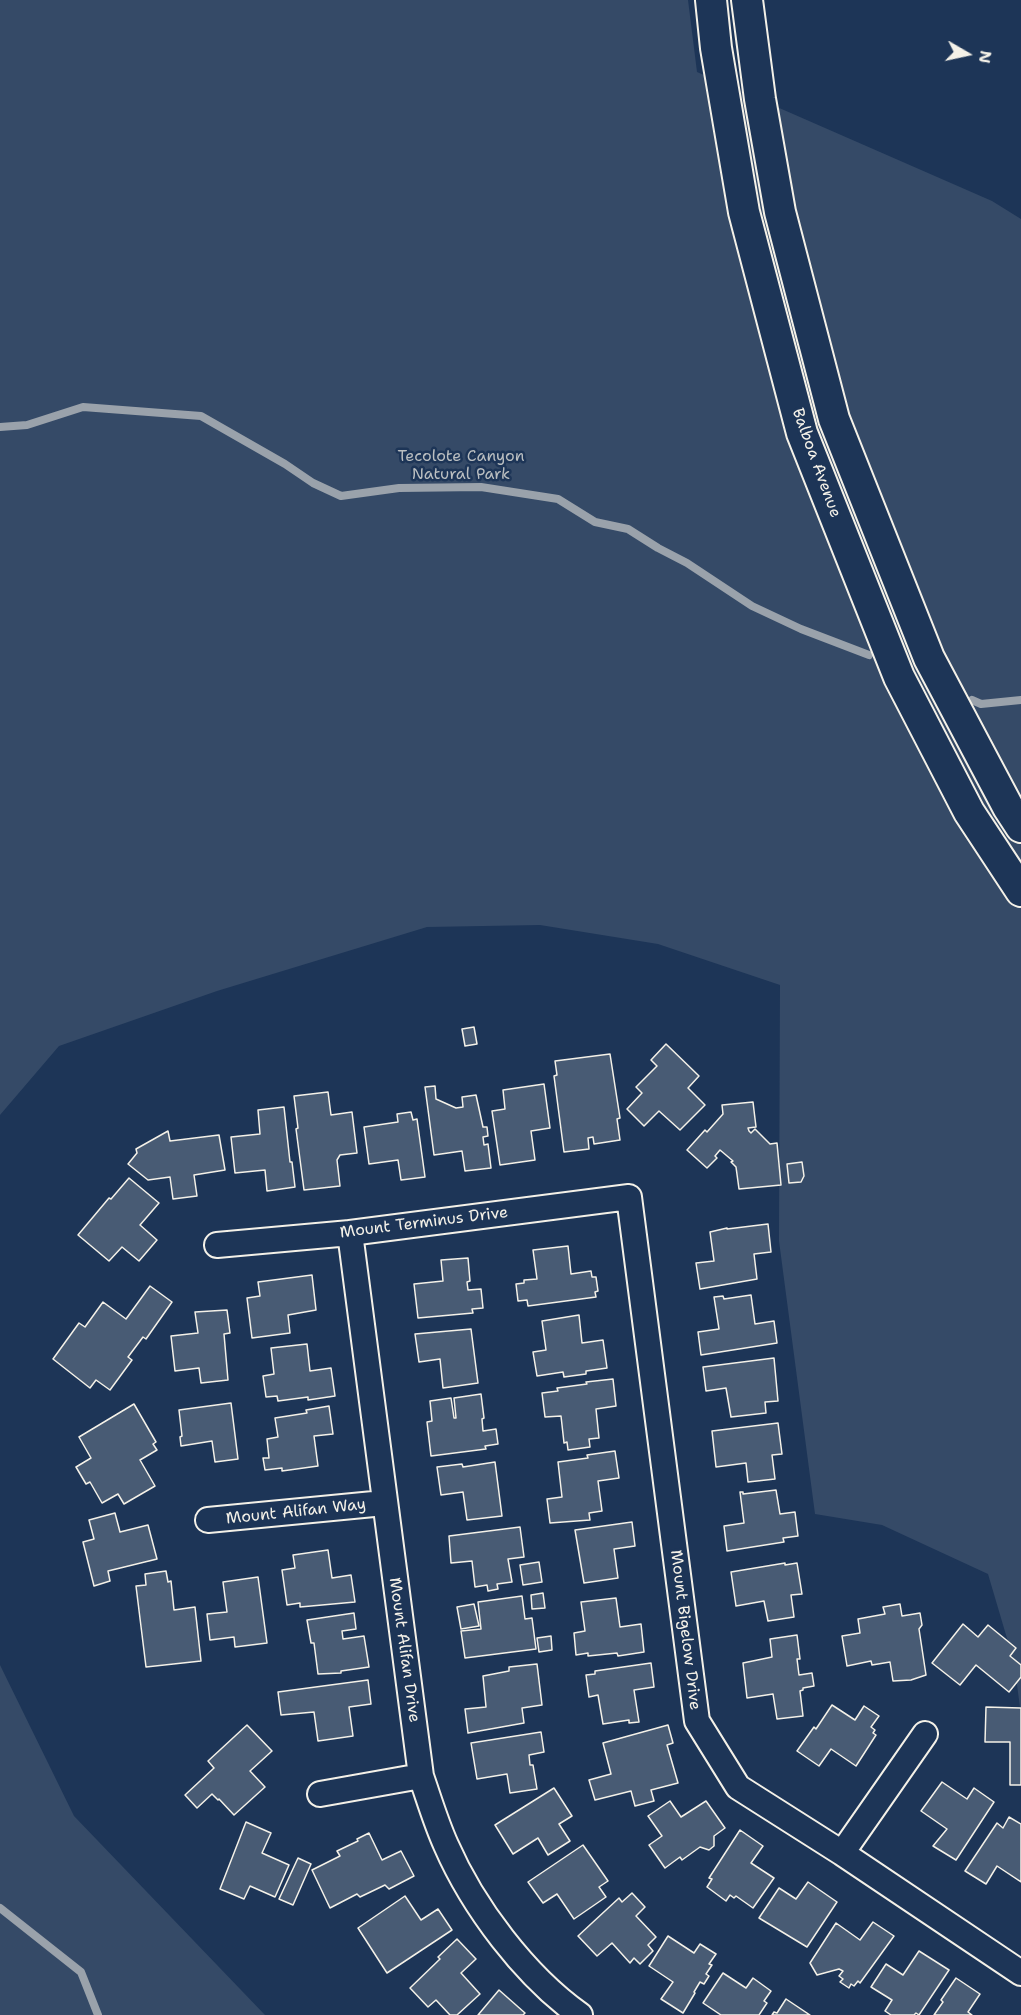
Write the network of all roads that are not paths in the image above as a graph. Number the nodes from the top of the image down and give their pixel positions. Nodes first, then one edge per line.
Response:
1 (711, 0) edge
2 (747, 0) edge
3 (756, 0) edge
4 (755, 64) junction
5 (1021, 827) edge
6 (1021, 891) edge
7 (629, 1197) joint
8 (350, 1233) junction
9 (217, 1245) dead end
10 (384, 1503) junction
11 (208, 1520) dead end
12 (925, 1734) dead end
13 (421, 1776) junction
14 (320, 1794) dead end
15 (842, 1853) junction
16 (1021, 1973) edge
17 (580, 2015) edge

1 - 6 main road, Balboa Avenue
2 - 4 main road, Balboa Avenue
3 - 4 main road
4 - 5 main road, Balboa Avenue
7 - 8 street, Mount Terminus Drive
7 - 15 street, Mount Bigelow Drive
8 - 9 street, Mount Terminus Drive
8 - 10 street, Mount Alifan Drive
10 - 11 street, Mount Alifan Way
10 - 13 street, Mount Alifan Drive
12 - 15 street
13 - 14 street
13 - 17 street, Mount Alifan Drive
15 - 16 street, Mount Bigelow Drive

